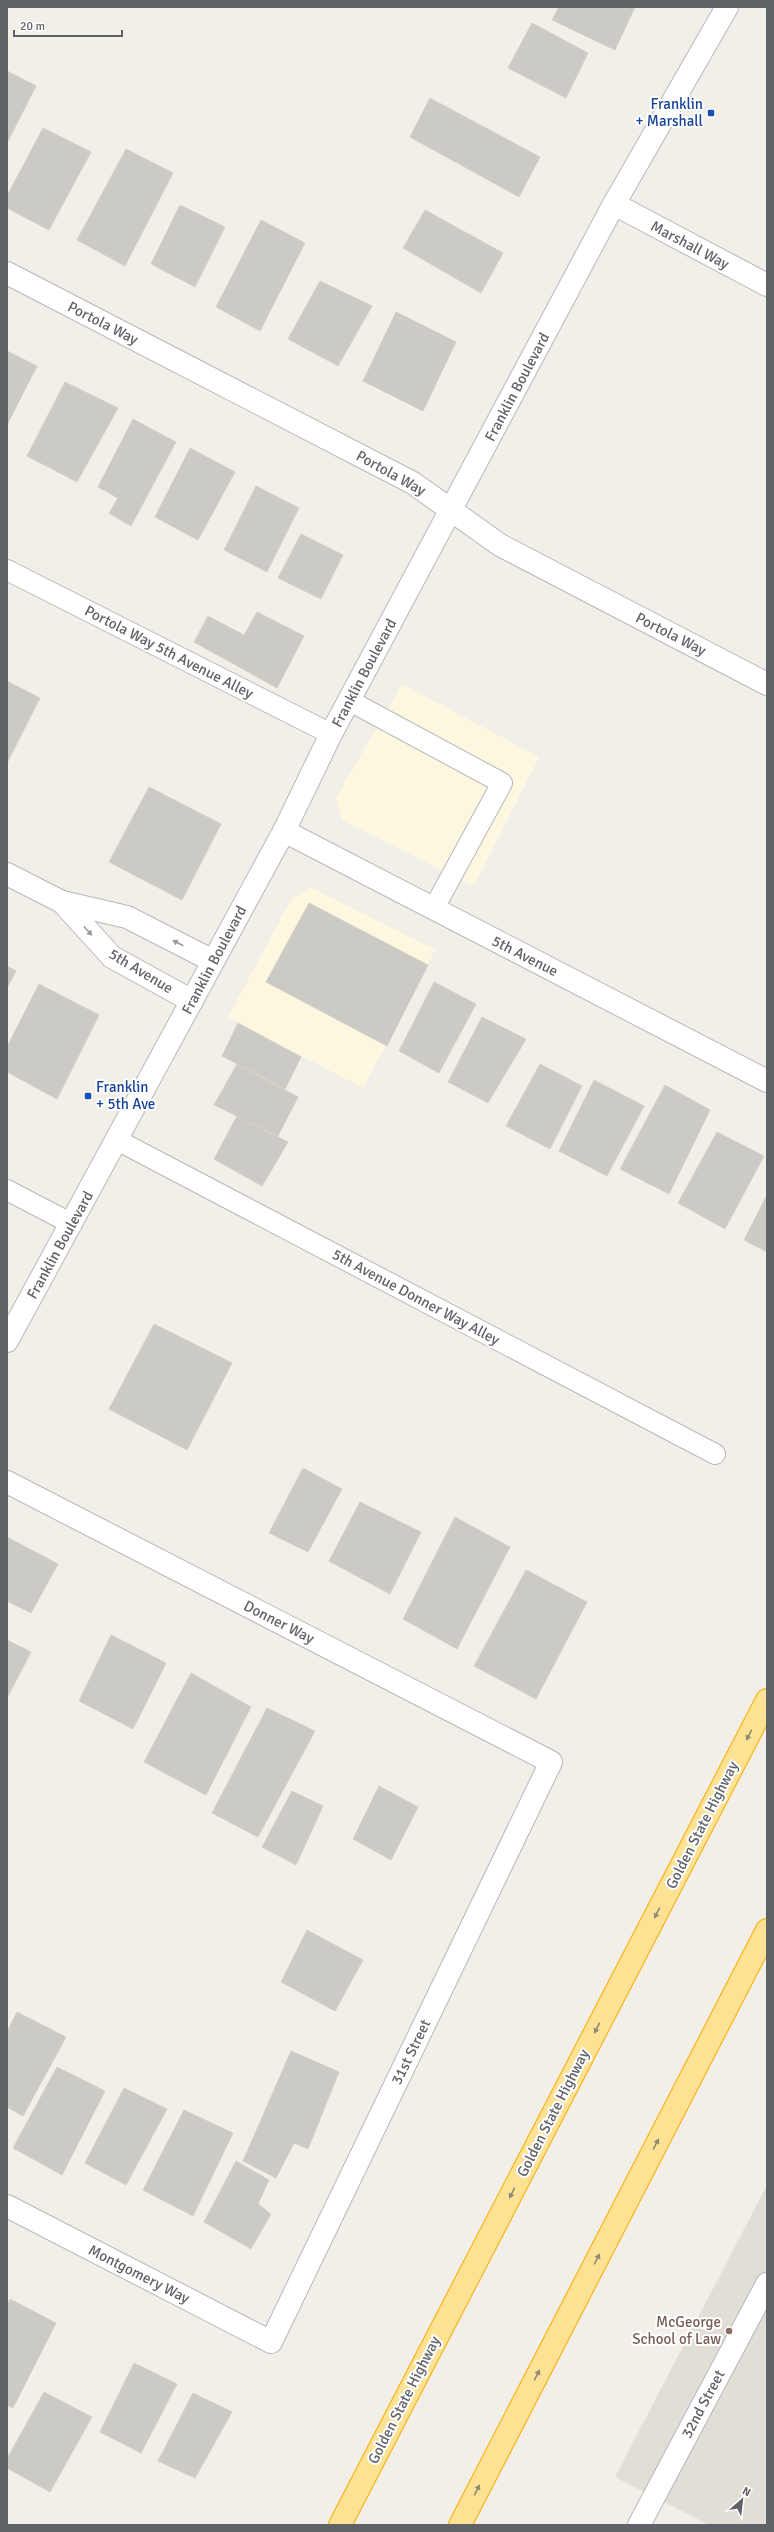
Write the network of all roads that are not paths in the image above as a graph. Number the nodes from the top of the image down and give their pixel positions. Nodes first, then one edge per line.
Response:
1 (727, 7) edge
2 (614, 204) junction
3 (7, 273) edge
4 (767, 285) edge
5 (452, 508) junction
6 (7, 570) edge
7 (767, 684) edge
8 (350, 701) junction
9 (331, 734) junction
10 (284, 830) junction
11 (7, 874) edge
12 (62, 902) junction
13 (434, 908) junction
14 (213, 961) junction
15 (192, 1001) junction
16 (767, 1081) edge
17 (117, 1140) junction
18 (7, 1190) edge
19 (72, 1224) junction
20 (7, 1341) edge
21 (715, 1454) dead end
22 (7, 1482) edge
23 (767, 1700) edge
24 (551, 1762) joint
25 (767, 1930) edge
26 (7, 2206) edge
27 (767, 2284) edge
28 (271, 2342) joint
29 (340, 2525) edge
30 (460, 2525) edge
31 (639, 2525) edge

1 - 2 street, Franklin Boulevard
2 - 4 street, Marshall Way
2 - 5 street, Franklin Boulevard
3 - 5 street, Portola Way
5 - 7 street, Portola Way
5 - 8 street, Franklin Boulevard
6 - 9 lane, Portola Way 5th Avenue Alley
8 - 9 street, Franklin Boulevard
8 - 13 lane
9 - 10 street, Franklin Boulevard
10 - 13 street, 5th Avenue
10 - 14 street, Franklin Boulevard
11 - 12 street, 5th Avenue
14 -> 12 street, 5th Avenue
12 -> 15 street, 5th Avenue
13 - 16 street, 5th Avenue
14 - 15 street, Franklin Boulevard
15 - 17 street, Franklin Boulevard
17 - 19 street, Franklin Boulevard
17 - 21 lane, 5th Avenue Donner Way Alley
18 - 19 lane
19 - 20 street, Franklin Boulevard
22 - 24 street, Donner Way
23 -> 29 highway, Golden State Highway
24 - 28 street, 31st Street
30 -> 25 highway
26 - 28 street, Montgomery Way
27 - 31 street, 32nd Street

